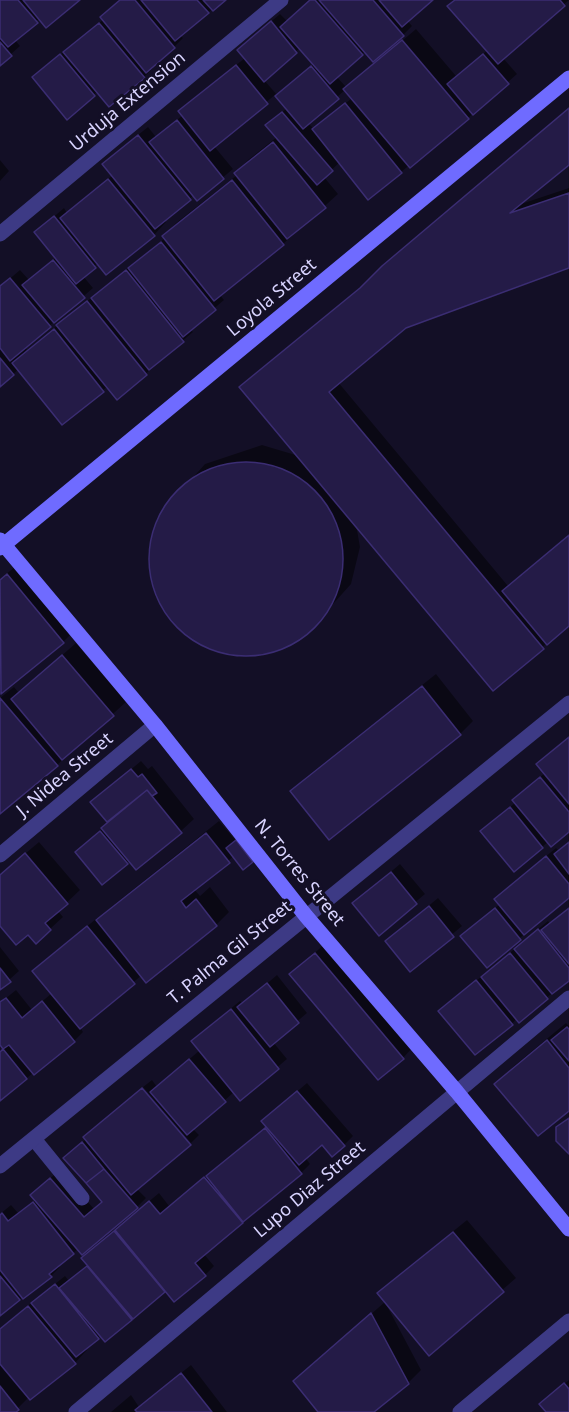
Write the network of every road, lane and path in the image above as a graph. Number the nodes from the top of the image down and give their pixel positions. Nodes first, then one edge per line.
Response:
1 (281, 0) edge
2 (569, 78) edge
3 (0, 234) edge
4 (1, 544) edge
5 (569, 703) edge
6 (154, 725) junction
7 (0, 855) edge
8 (306, 916) junction
9 (569, 998) edge
10 (457, 1092) junction
11 (34, 1139) junction
12 (0, 1166) edge
13 (82, 1198) dead end
14 (569, 1230) edge
15 (569, 1321) edge
16 (76, 1412) edge
17 (460, 1412) edge

1 - 3 street, Urduja Extension
2 - 4 street, Loyola Street
4 - 6 street, N. Torres Street
5 - 8 street, T. Palma Gil Street
6 - 7 street, J. Nidea Street
6 - 8 street, N. Torres Street
8 - 10 street, N. Torres Street
8 - 11 street, T. Palma Gil Street
9 - 10 street, Lupo Diaz Street
10 - 14 street, N. Torres Street
10 - 16 street, Lupo Diaz Street
11 - 12 street, T. Palma Gil Street
11 - 13 street
15 - 17 street

